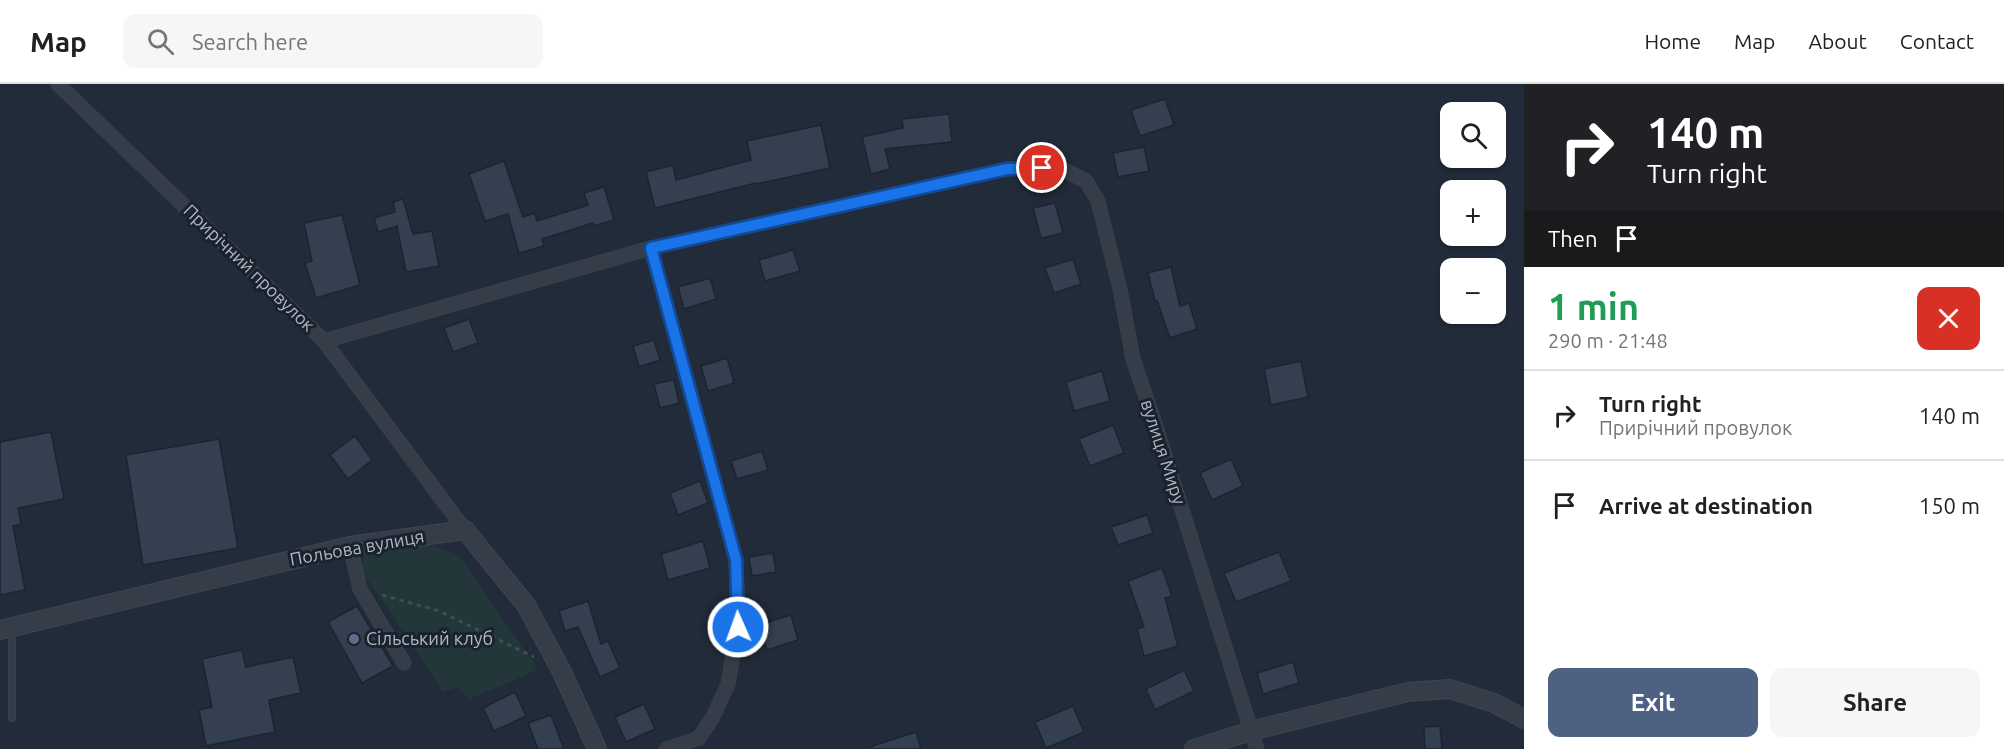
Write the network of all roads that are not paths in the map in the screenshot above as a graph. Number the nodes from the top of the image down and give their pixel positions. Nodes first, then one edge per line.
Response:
1 (58, 84) edge
2 (1060, 168) joint
3 (651, 248) junction
4 (324, 341) junction
5 (465, 530) junction
6 (350, 546) junction
7 (6, 629) edge
8 (404, 663) dead end
9 (12, 718) dead end
10 (1524, 719) edge
11 (1251, 731) junction
12 (701, 743) edge
13 (597, 749) edge
14 (666, 749) edge
15 (1194, 749) edge
16 (1257, 749) edge

1 - 4 street, Прирічний провулок
2 - 3 street, Прирічний провулок
2 - 11 street, вулиця Миру
3 - 4 street, Прирічний провулок
3 - 12 street
4 - 5 street
5 - 6 street, Польова вулиця
5 - 13 street
6 - 7 street, Польова вулиця
6 - 8 street
7 - 9 lane
10 - 11 street
11 - 15 street
11 - 16 street, вулиця Миру
12 - 14 street

